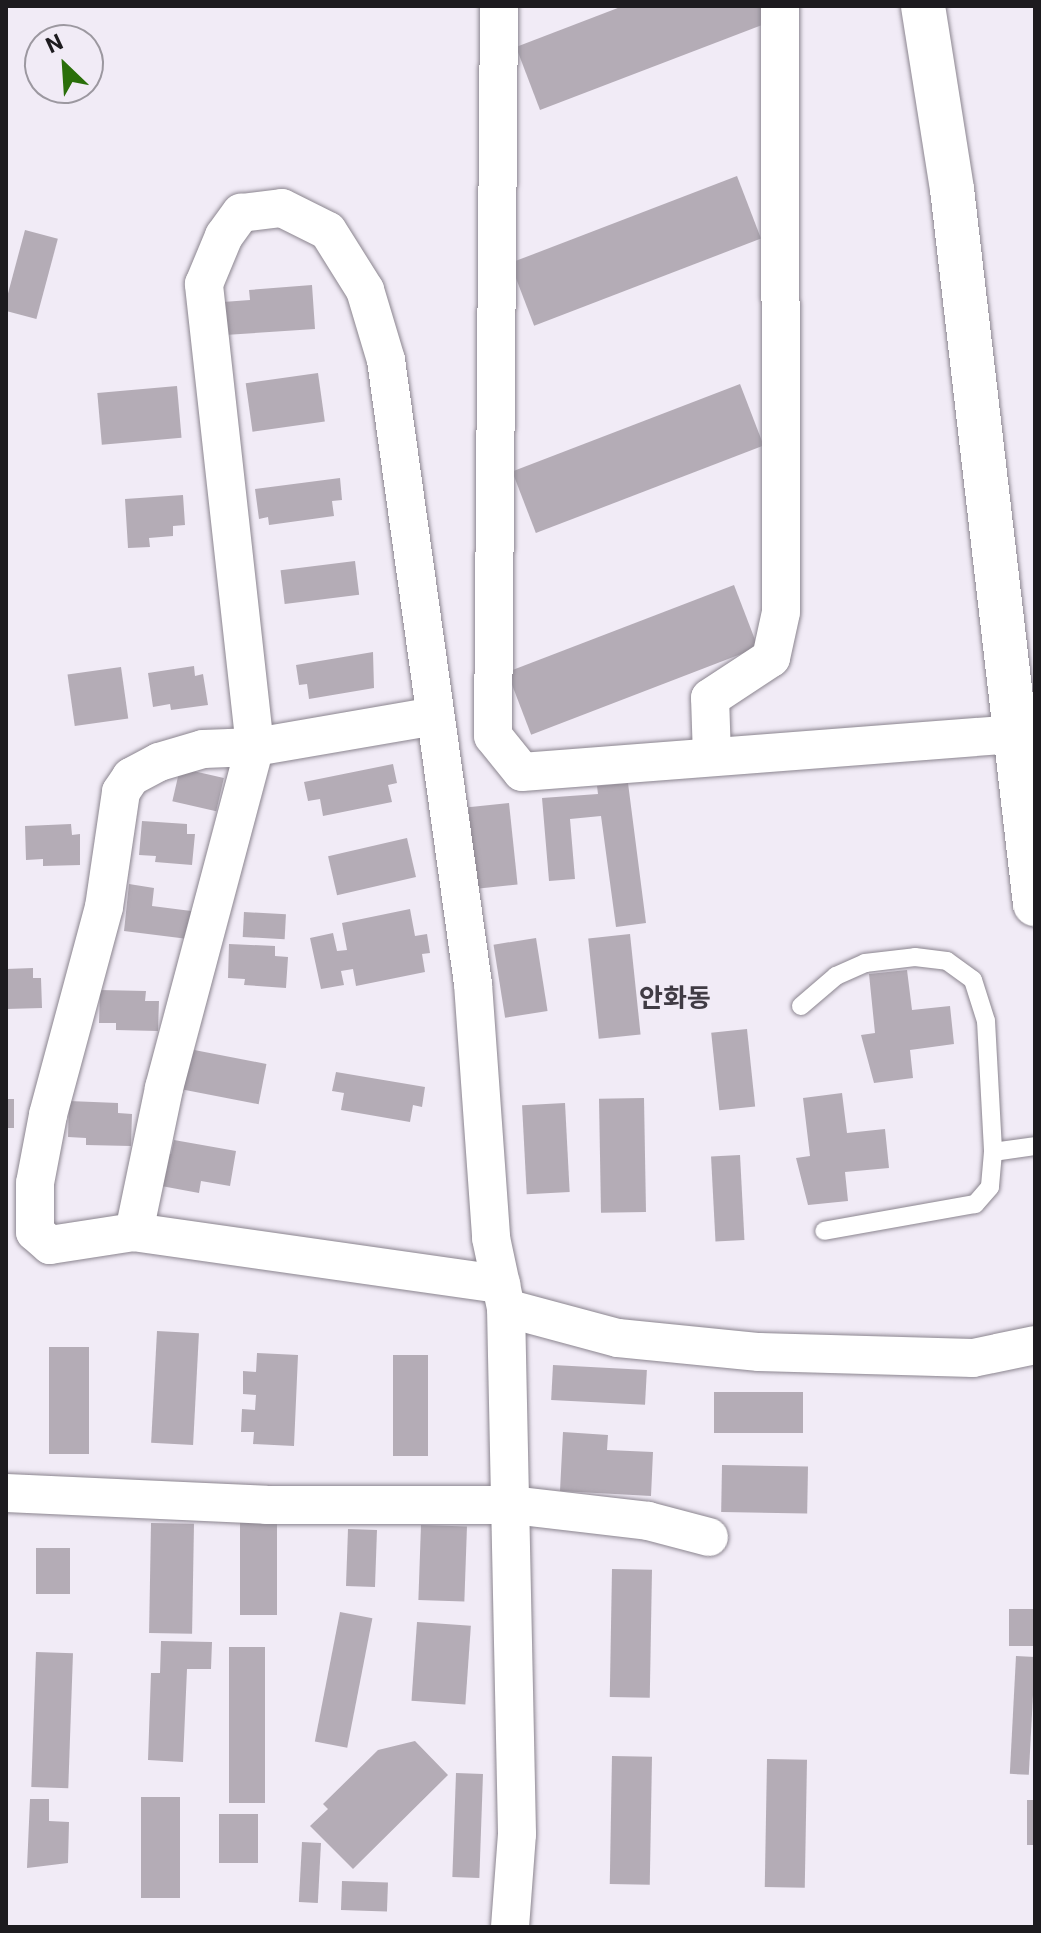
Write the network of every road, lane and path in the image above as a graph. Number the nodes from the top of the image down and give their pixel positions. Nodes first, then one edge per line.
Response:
1 (499, 6) edge
2 (780, 6) edge
3 (923, 6) edge
4 (435, 716) junction
5 (1015, 734) junction
6 (255, 747) junction
7 (712, 757) junction
8 (1035, 904) edge
9 (801, 1006) dead end
10 (1035, 1146) edge
11 (993, 1152) junction
12 (824, 1231) dead end
13 (134, 1232) junction
14 (504, 1296) junction
15 (1035, 1345) edge
16 (6, 1493) edge
17 (512, 1505) junction
18 (709, 1537) dead end
19 (510, 1927) edge

1 - 7 street
2 - 7 street
3 - 5 street
4 - 6 street
4 - 6 street
4 - 14 street
5 - 7 street
5 - 8 street
6 - 13 street
6 - 13 street
9 - 11 lane
10 - 11 lane
11 - 12 lane
13 - 14 street
14 - 15 street
14 - 17 street
16 - 17 street
17 - 18 street
17 - 19 street

